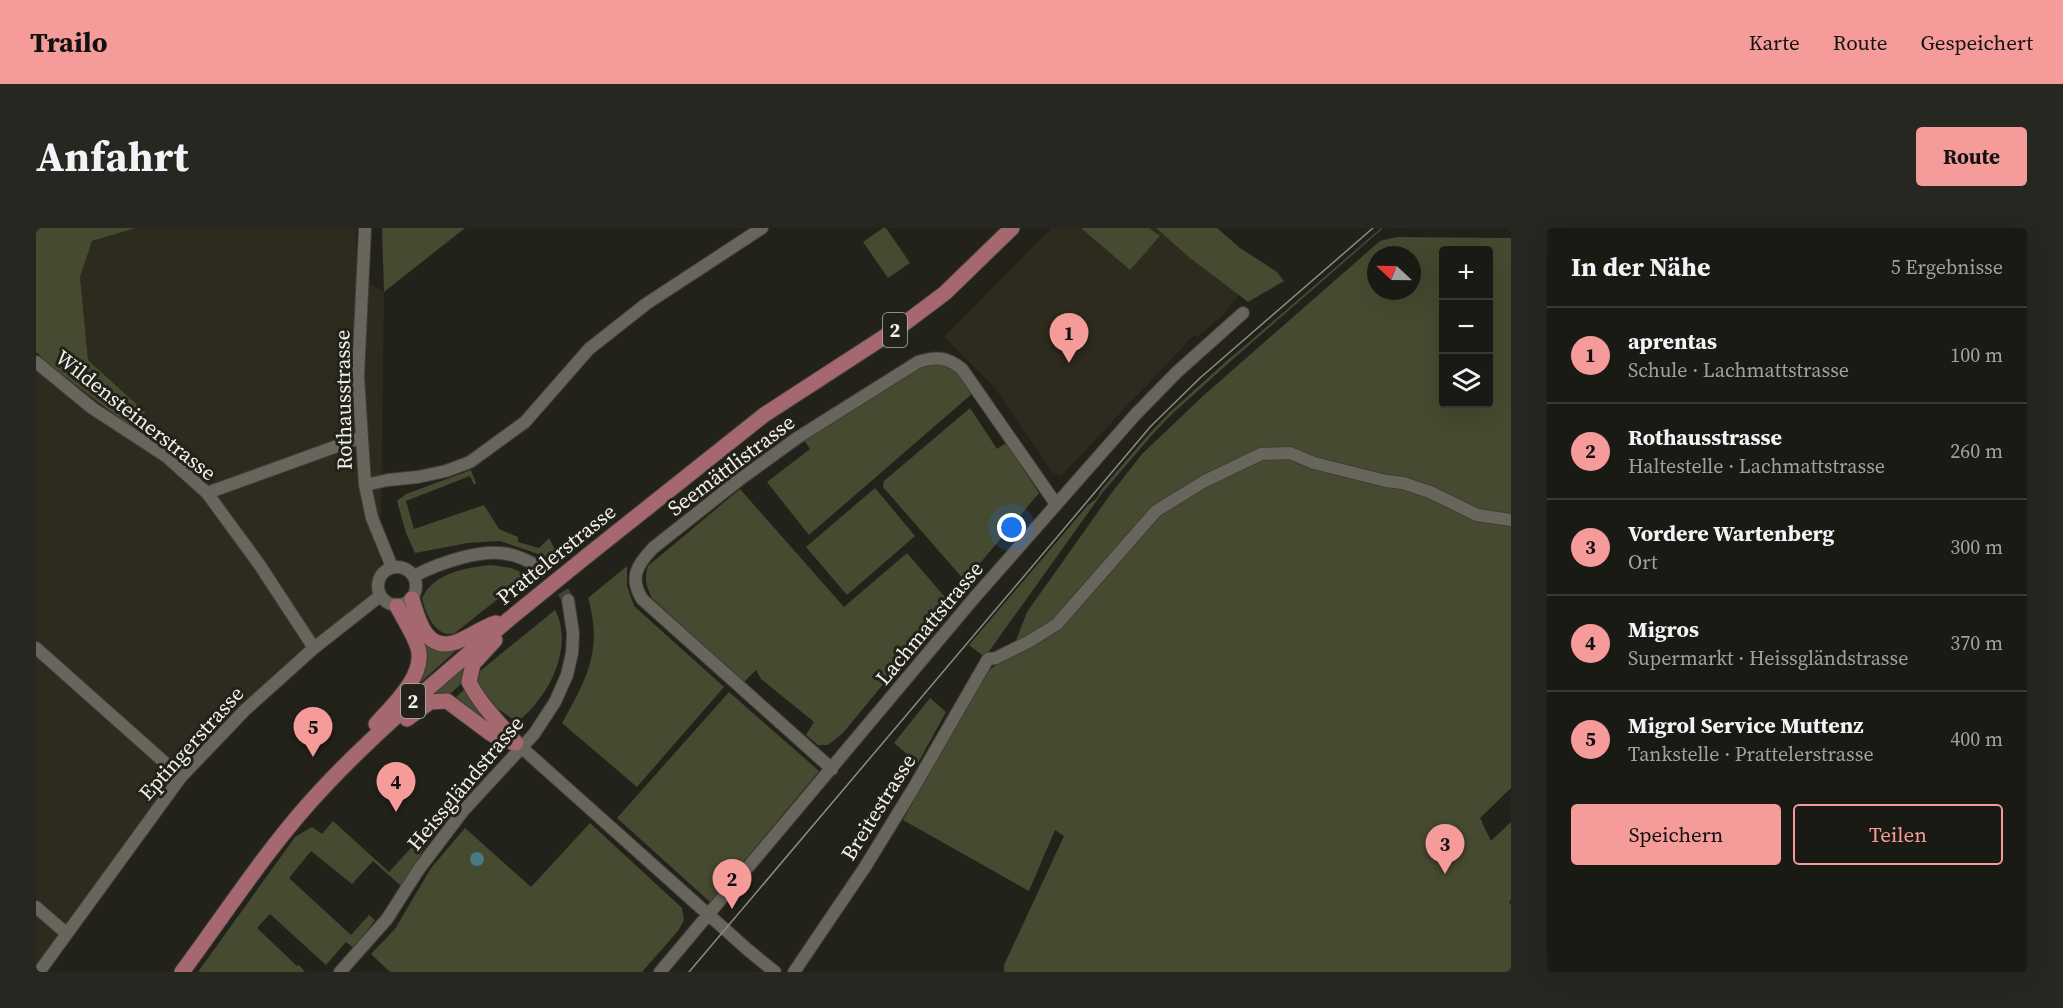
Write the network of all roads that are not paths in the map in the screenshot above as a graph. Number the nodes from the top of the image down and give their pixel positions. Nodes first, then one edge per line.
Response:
1 (365, 228) edge
2 (762, 228) edge
3 (1012, 228) edge
4 (1243, 313) dead end
5 (36, 362) edge
6 (362, 437) junction
7 (365, 485) junction
8 (207, 493) junction
9 (1056, 504) junction
10 (1511, 520) edge
11 (538, 566) tunnel mouth
12 (392, 567) junction
13 (414, 576) junction
14 (380, 596) junction
15 (412, 599) junction
16 (568, 600) tunnel mouth
17 (398, 606) junction
18 (508, 620) junction
19 (36, 648) edge
20 (314, 648) junction
21 (518, 745) junction
22 (832, 769) junction
23 (181, 777) junction
24 (323, 788) junction
25 (36, 907) edge
26 (709, 915) junction
27 (66, 933) junction
28 (345, 970) edge
29 (39, 972) edge
30 (182, 972) edge
31 (660, 972) edge
32 (775, 972) edge
33 (794, 972) edge

1 - 6 street, Rothausstrasse
2 - 7 street
3 - 18 main road, Prattelerstrasse / 2, bridge
4 - 9 street, Lachmattstrasse
5 - 8 street, Wildensteinerstrasse
6 - 7 street, Rothausstrasse
6 - 8 street
7 - 12 street, Rothausstrasse
8 - 20 street, Wildensteinerstrasse
9 - 22 street, Lachmattstrasse
9 - 22 street, Seemättlistrasse
10 - 33 street, Breitestrasse
11 - 13 street
12 - 13 street
12 - 14 street
13 - 15 street
14 - 17 street
14 - 20 street, Eptingerstrasse
15 - 17 street
15 - 18 main road
16 - 21 street, Heissgländstrasse
17 - 24 main road
18 - 21 main road
18 - 24 main road, Prattelerstrasse / 2
19 - 23 street
20 - 23 street, Eptingerstrasse
21 - 24 main road
21 - 26 street
21 - 28 street, Heissgländstrasse
22 - 26 street, Lachmattstrasse
23 - 27 street, Eptingerstrasse
24 - 30 main road, Prattelerstrasse / 2
25 - 27 street
26 - 31 street, Lachmattstrasse
26 - 32 street
27 - 29 street, Eptingerstrasse

